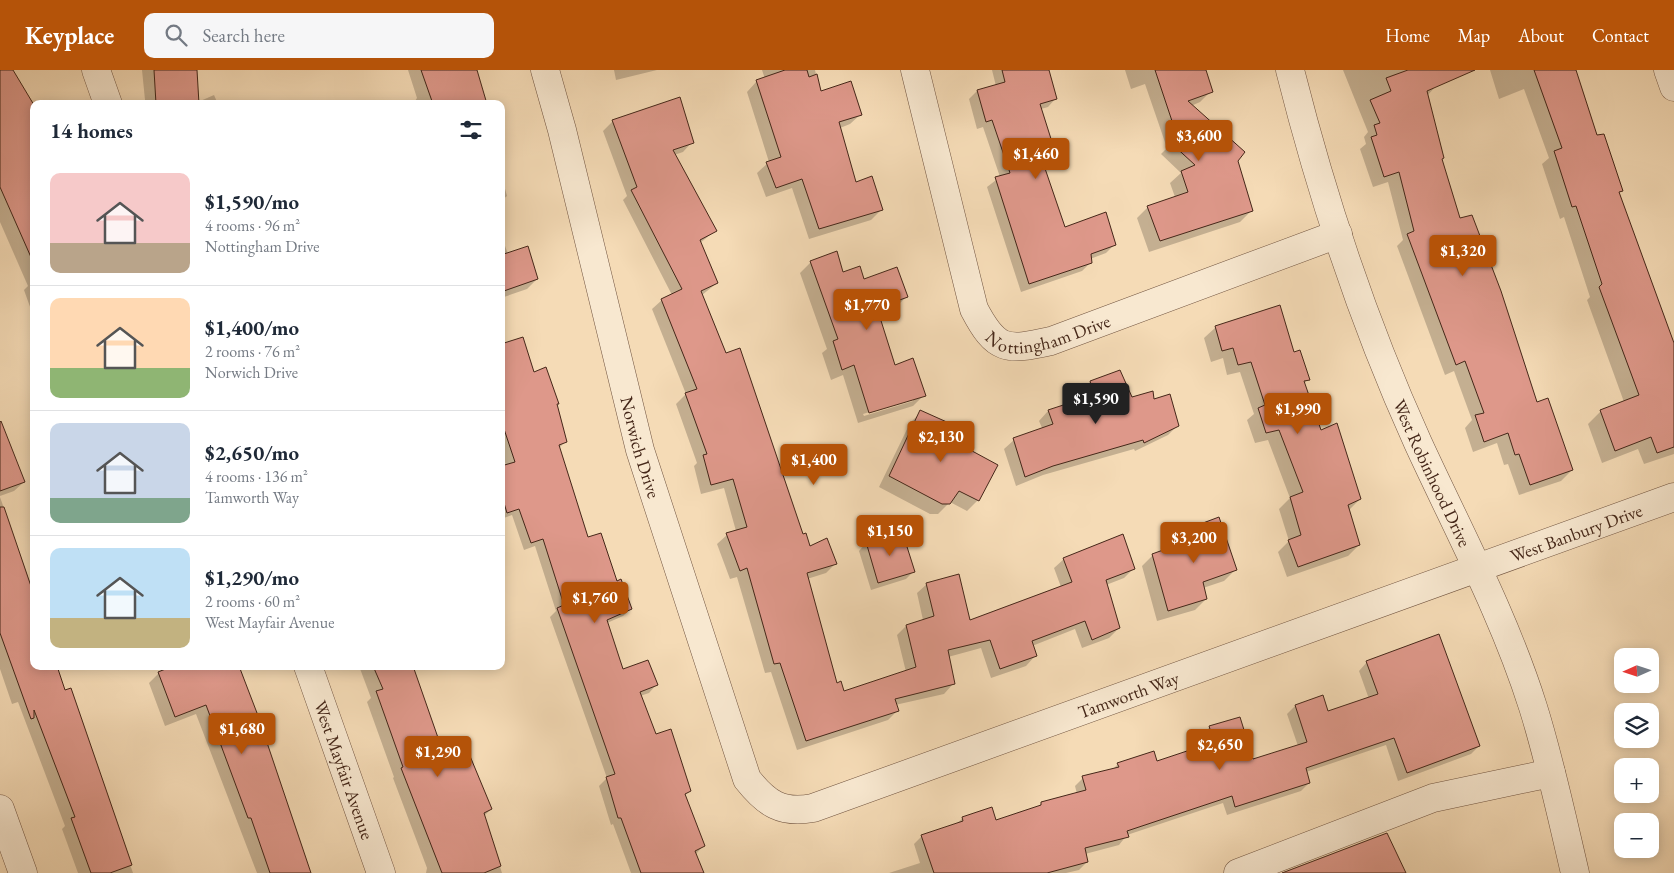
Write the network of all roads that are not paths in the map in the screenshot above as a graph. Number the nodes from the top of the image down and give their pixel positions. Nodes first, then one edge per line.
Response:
1 (96, 70) edge
2 (545, 70) edge
3 (915, 70) edge
4 (1290, 70) edge
5 (1668, 70) edge
6 (1674, 87) edge
7 (107, 100) edge
8 (1338, 234) junction
9 (1674, 497) edge
10 (1478, 567) junction
11 (309, 670) edge
12 (1551, 773) junction
13 (777, 806) joint
14 (0, 809) edge
15 (23, 873) edge
16 (382, 873) edge
17 (1238, 873) edge
18 (1576, 873) edge

1 - 7 street
2 - 13 street, Norwich Drive
3 - 8 street, Nottingham Drive
4 - 8 street, West Robinhood Drive
5 - 6 street
8 - 10 street, West Robinhood Drive
9 - 10 street, West Banbury Drive
10 - 12 street, West Robinhood Drive
10 - 13 street, Tamworth Way
11 - 16 street, West Mayfair Avenue
12 - 17 street
12 - 18 street, West Robinhood Drive
14 - 15 street

